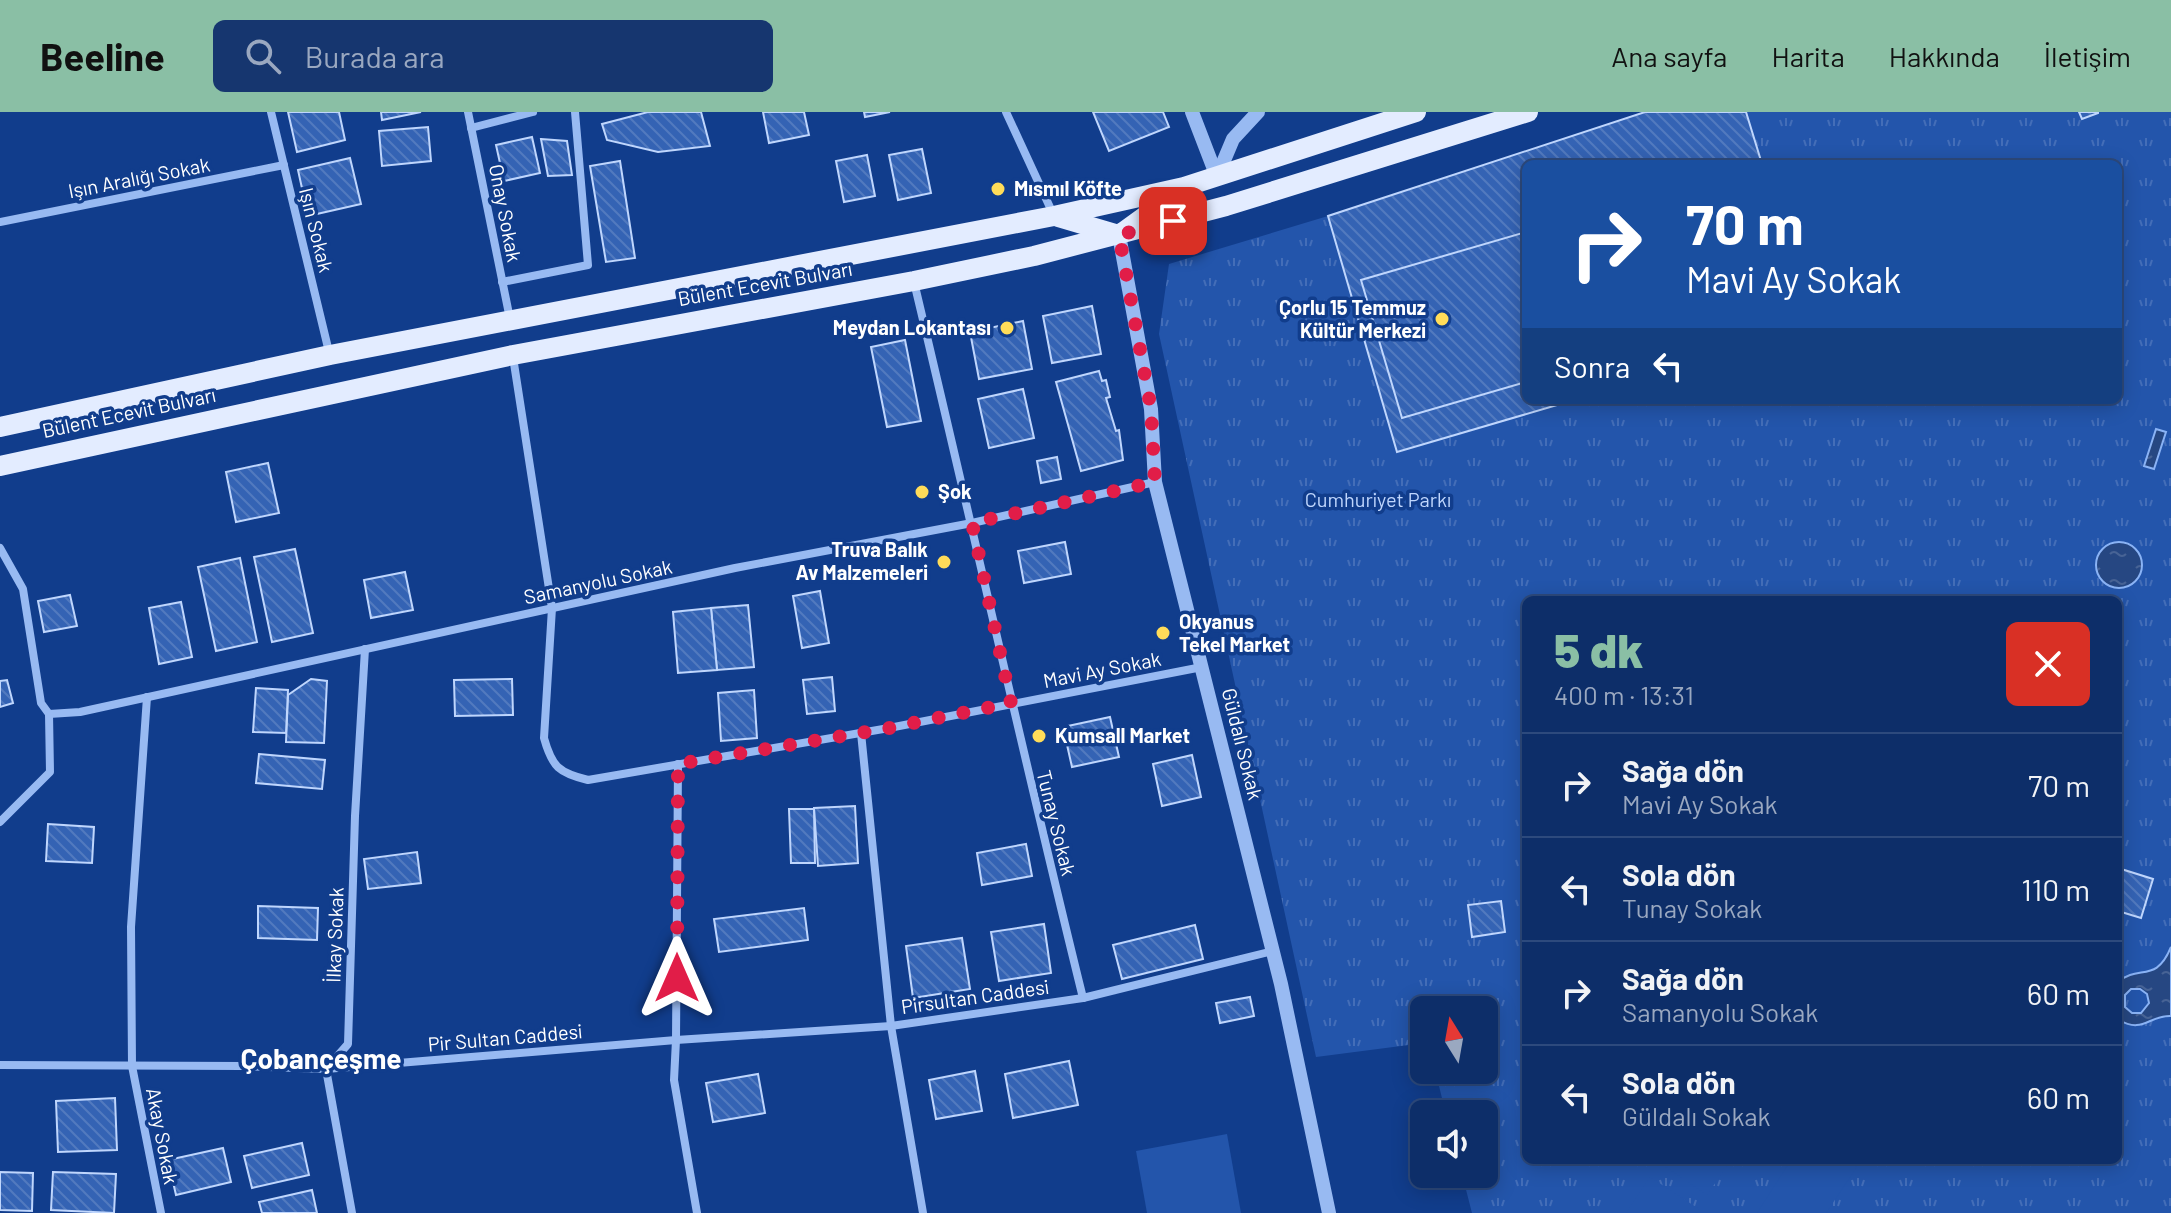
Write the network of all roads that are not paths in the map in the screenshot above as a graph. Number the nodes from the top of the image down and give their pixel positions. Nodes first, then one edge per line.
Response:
1 (271, 112) edge
2 (468, 112) edge
3 (533, 112) edge
4 (575, 112) edge
5 (1006, 112) edge
6 (1192, 112) edge
7 (1258, 112) edge
8 (1416, 112) edge
9 (1528, 112) edge
10 (471, 128) junction
11 (284, 165) junction
12 (1217, 177) junction
13 (1184, 187) junction
14 (1226, 206) junction
15 (1054, 216) junction
16 (0, 222) edge
17 (1119, 235) junction
18 (1064, 248) junction
19 (914, 281) junction
20 (502, 282) junction
21 (510, 320) junction
22 (330, 355) junction
23 (513, 355) junction
24 (0, 427) edge
25 (0, 466) edge
26 (1155, 482) junction
27 (972, 523) junction
28 (0, 548) edge
29 (552, 608) junction
30 (365, 649) junction
31 (1202, 667) junction
32 (147, 697) junction
33 (1011, 703) junction
34 (49, 714) junction
35 (861, 733) junction
36 (678, 764) junction
37 (0, 822) edge
38 (1273, 951) junction
39 (1083, 998) junction
40 (891, 1026) junction
41 (676, 1040) junction
42 (0, 1065) edge
43 (132, 1066) junction
44 (326, 1069) junction
45 (161, 1213) edge
46 (352, 1213) edge
47 (697, 1213) edge
48 (923, 1213) edge
49 (1329, 1213) edge

1 - 11 street, Işın Sokak
2 - 10 street, Onay Sokak
3 - 10 street
4 - 20 street
5 - 15 street
6 - 12 street
7 - 12 street
8 - 12 main road, Bülent Ecevit Bulvarı
9 - 14 main road, Bülent Ecevit Bulvarı
10 - 20 street, Onay Sokak
11 - 16 street, Işın Aralığı Sokak
11 - 22 street, Işın Sokak
12 - 13 main road, Bülent Ecevit Bulvarı
12 - 14 main road
13 - 15 main road, Bülent Ecevit Bulvarı
13 - 17 main road
14 - 17 main road, Bülent Ecevit Bulvarı
15 - 17 main road
15 - 18 main road
15 - 21 main road, Bülent Ecevit Bulvarı
17 - 18 main road, Bülent Ecevit Bulvarı
17 - 26 street, Güldalı Sokak
18 - 19 main road, Bülent Ecevit Bulvarı
19 - 23 main road, Bülent Ecevit Bulvarı
19 - 27 street, Tunay Sokak
20 - 21 street, Onay Sokak
21 - 22 main road, Bülent Ecevit Bulvarı
22 - 24 main road, Bülent Ecevit Bulvarı
23 - 25 main road, Bülent Ecevit Bulvarı
23 - 29 street, Mavi Ay Sokak
26 - 27 street, Samanyolu Sokak
26 - 31 street, Güldalı Sokak
27 - 29 street, Samanyolu Sokak
27 - 33 street, Tunay Sokak
28 - 34 street
29 - 30 street, Samanyolu Sokak
29 - 36 street, Mavi Ay Sokak
30 - 32 street, Samanyolu Sokak
30 - 44 street, İlkay Sokak
31 - 33 street, Mavi Ay Sokak
31 - 38 street, Güldalı Sokak
32 - 34 street, Samanyolu Sokak
32 - 43 street, Akay Sokak
33 - 35 street, Mavi Ay Sokak
33 - 39 street, Tunay Sokak
34 - 37 street
35 - 36 street, Mavi Ay Sokak
35 - 40 street
36 - 41 street
38 - 39 street, Pirsultan Caddesi
38 - 49 street, Güldalı Sokak
39 - 40 street, Pirsultan Caddesi
40 - 41 street, Pirsultan Caddesi
40 - 48 street
41 - 44 street, Pir Sultan Caddesi
41 - 47 street
42 - 43 street, Pir Sultan Caddesi
43 - 44 street, Pir Sultan Caddesi
43 - 45 street, Akay Sokak
44 - 46 street

